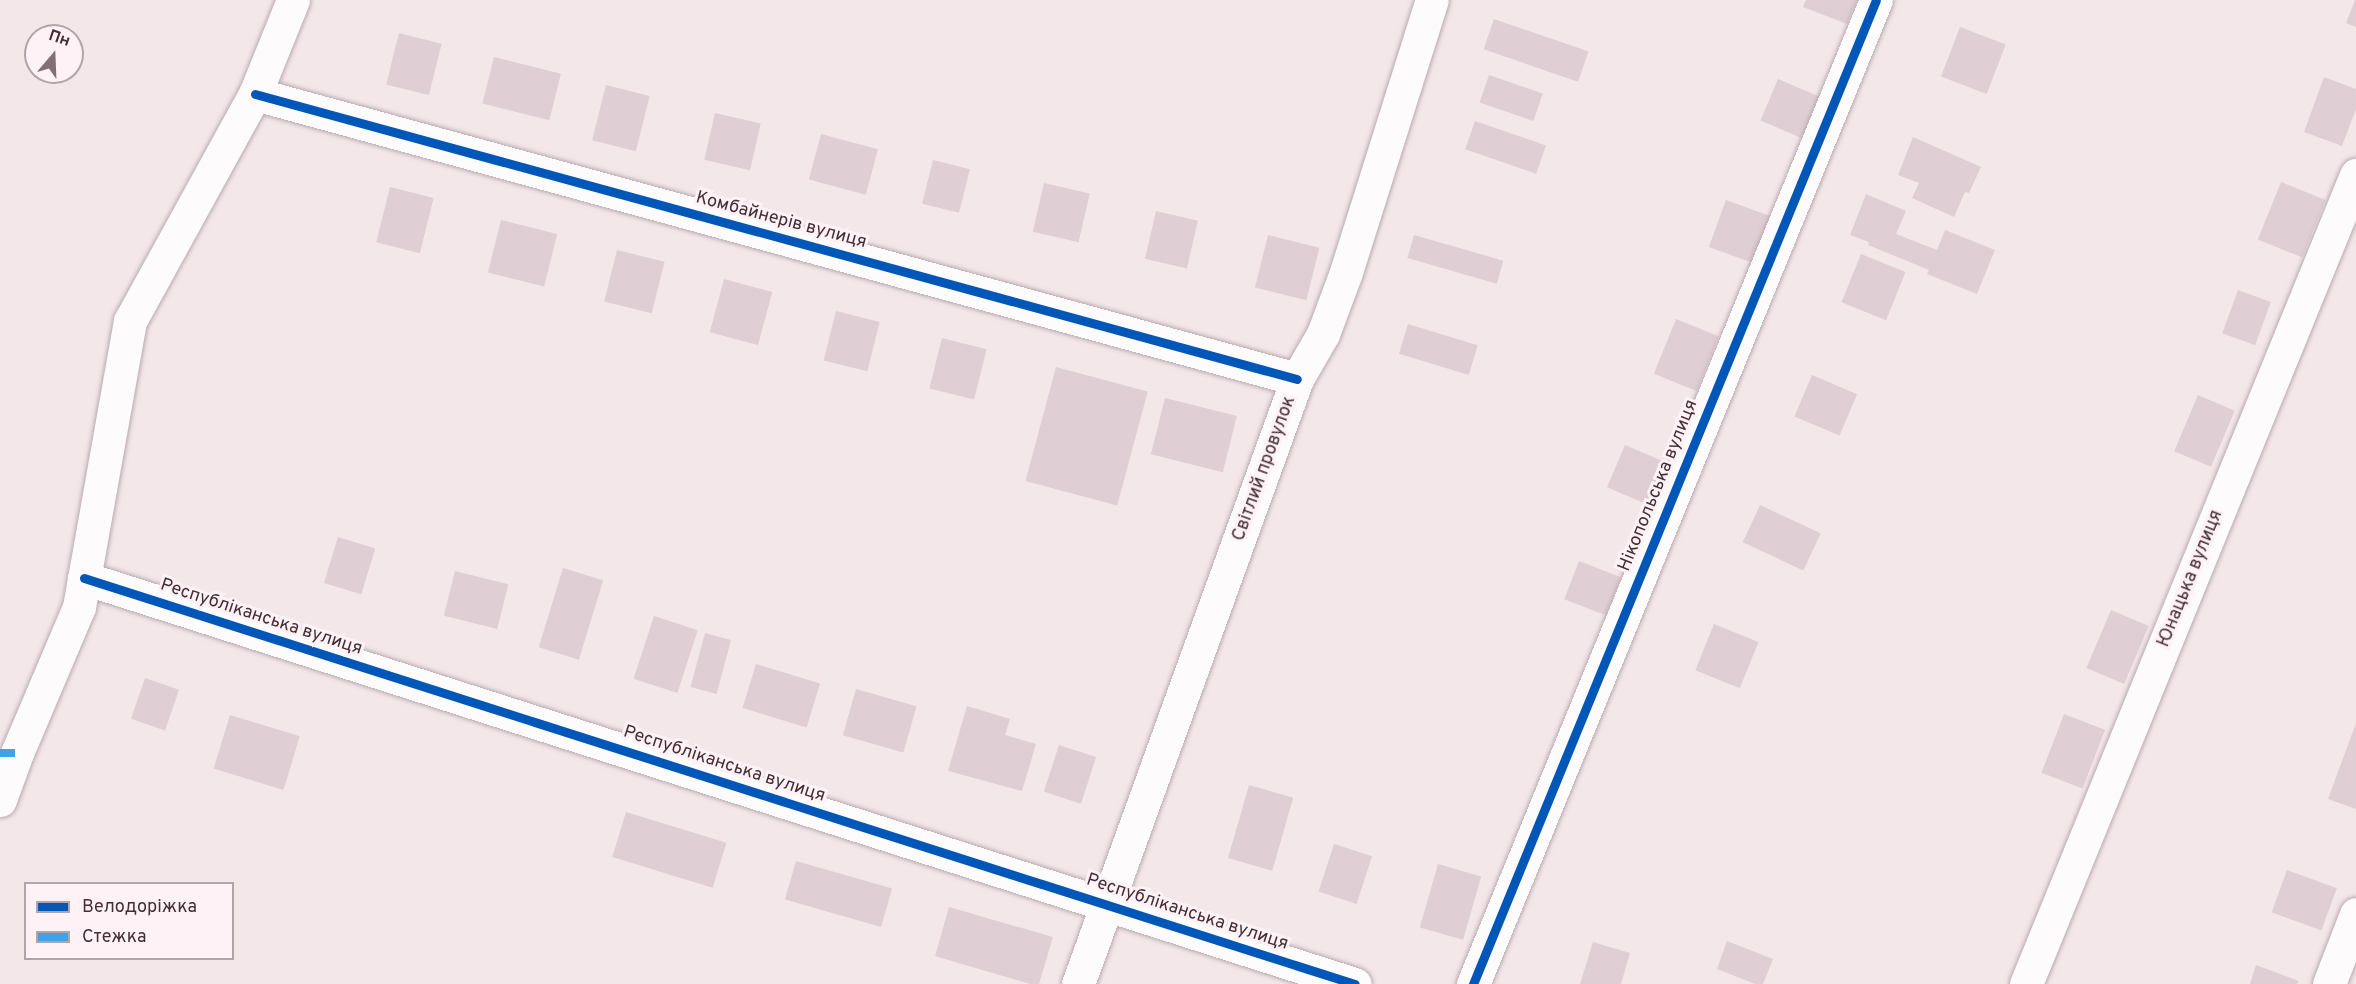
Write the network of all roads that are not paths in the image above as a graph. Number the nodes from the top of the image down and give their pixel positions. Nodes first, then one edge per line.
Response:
1 (293, 0) edge
2 (1432, 0) edge
3 (1876, 0) edge
4 (255, 94) junction
5 (2356, 175) edge
6 (1298, 379) junction
7 (84, 578) junction
8 (0, 800) edge
9 (1106, 904) junction
10 (2356, 914) edge
11 (1078, 984) edge
12 (1355, 984) edge
13 (1473, 984) edge
14 (2026, 984) edge
15 (2329, 984) edge

1 - 4 street
2 - 6 street, Світлий провулок
3 - 13 street, Нікопольська вулиця
4 - 6 street, Комбайнерів вулиця
4 - 7 street
5 - 14 street, Юнацька вулиця
6 - 9 street, Світлий провулок
7 - 8 street
7 - 9 street, Республіканська вулиця
9 - 11 street, Світлий провулок
9 - 12 street, Республіканська вулиця
10 - 15 street

